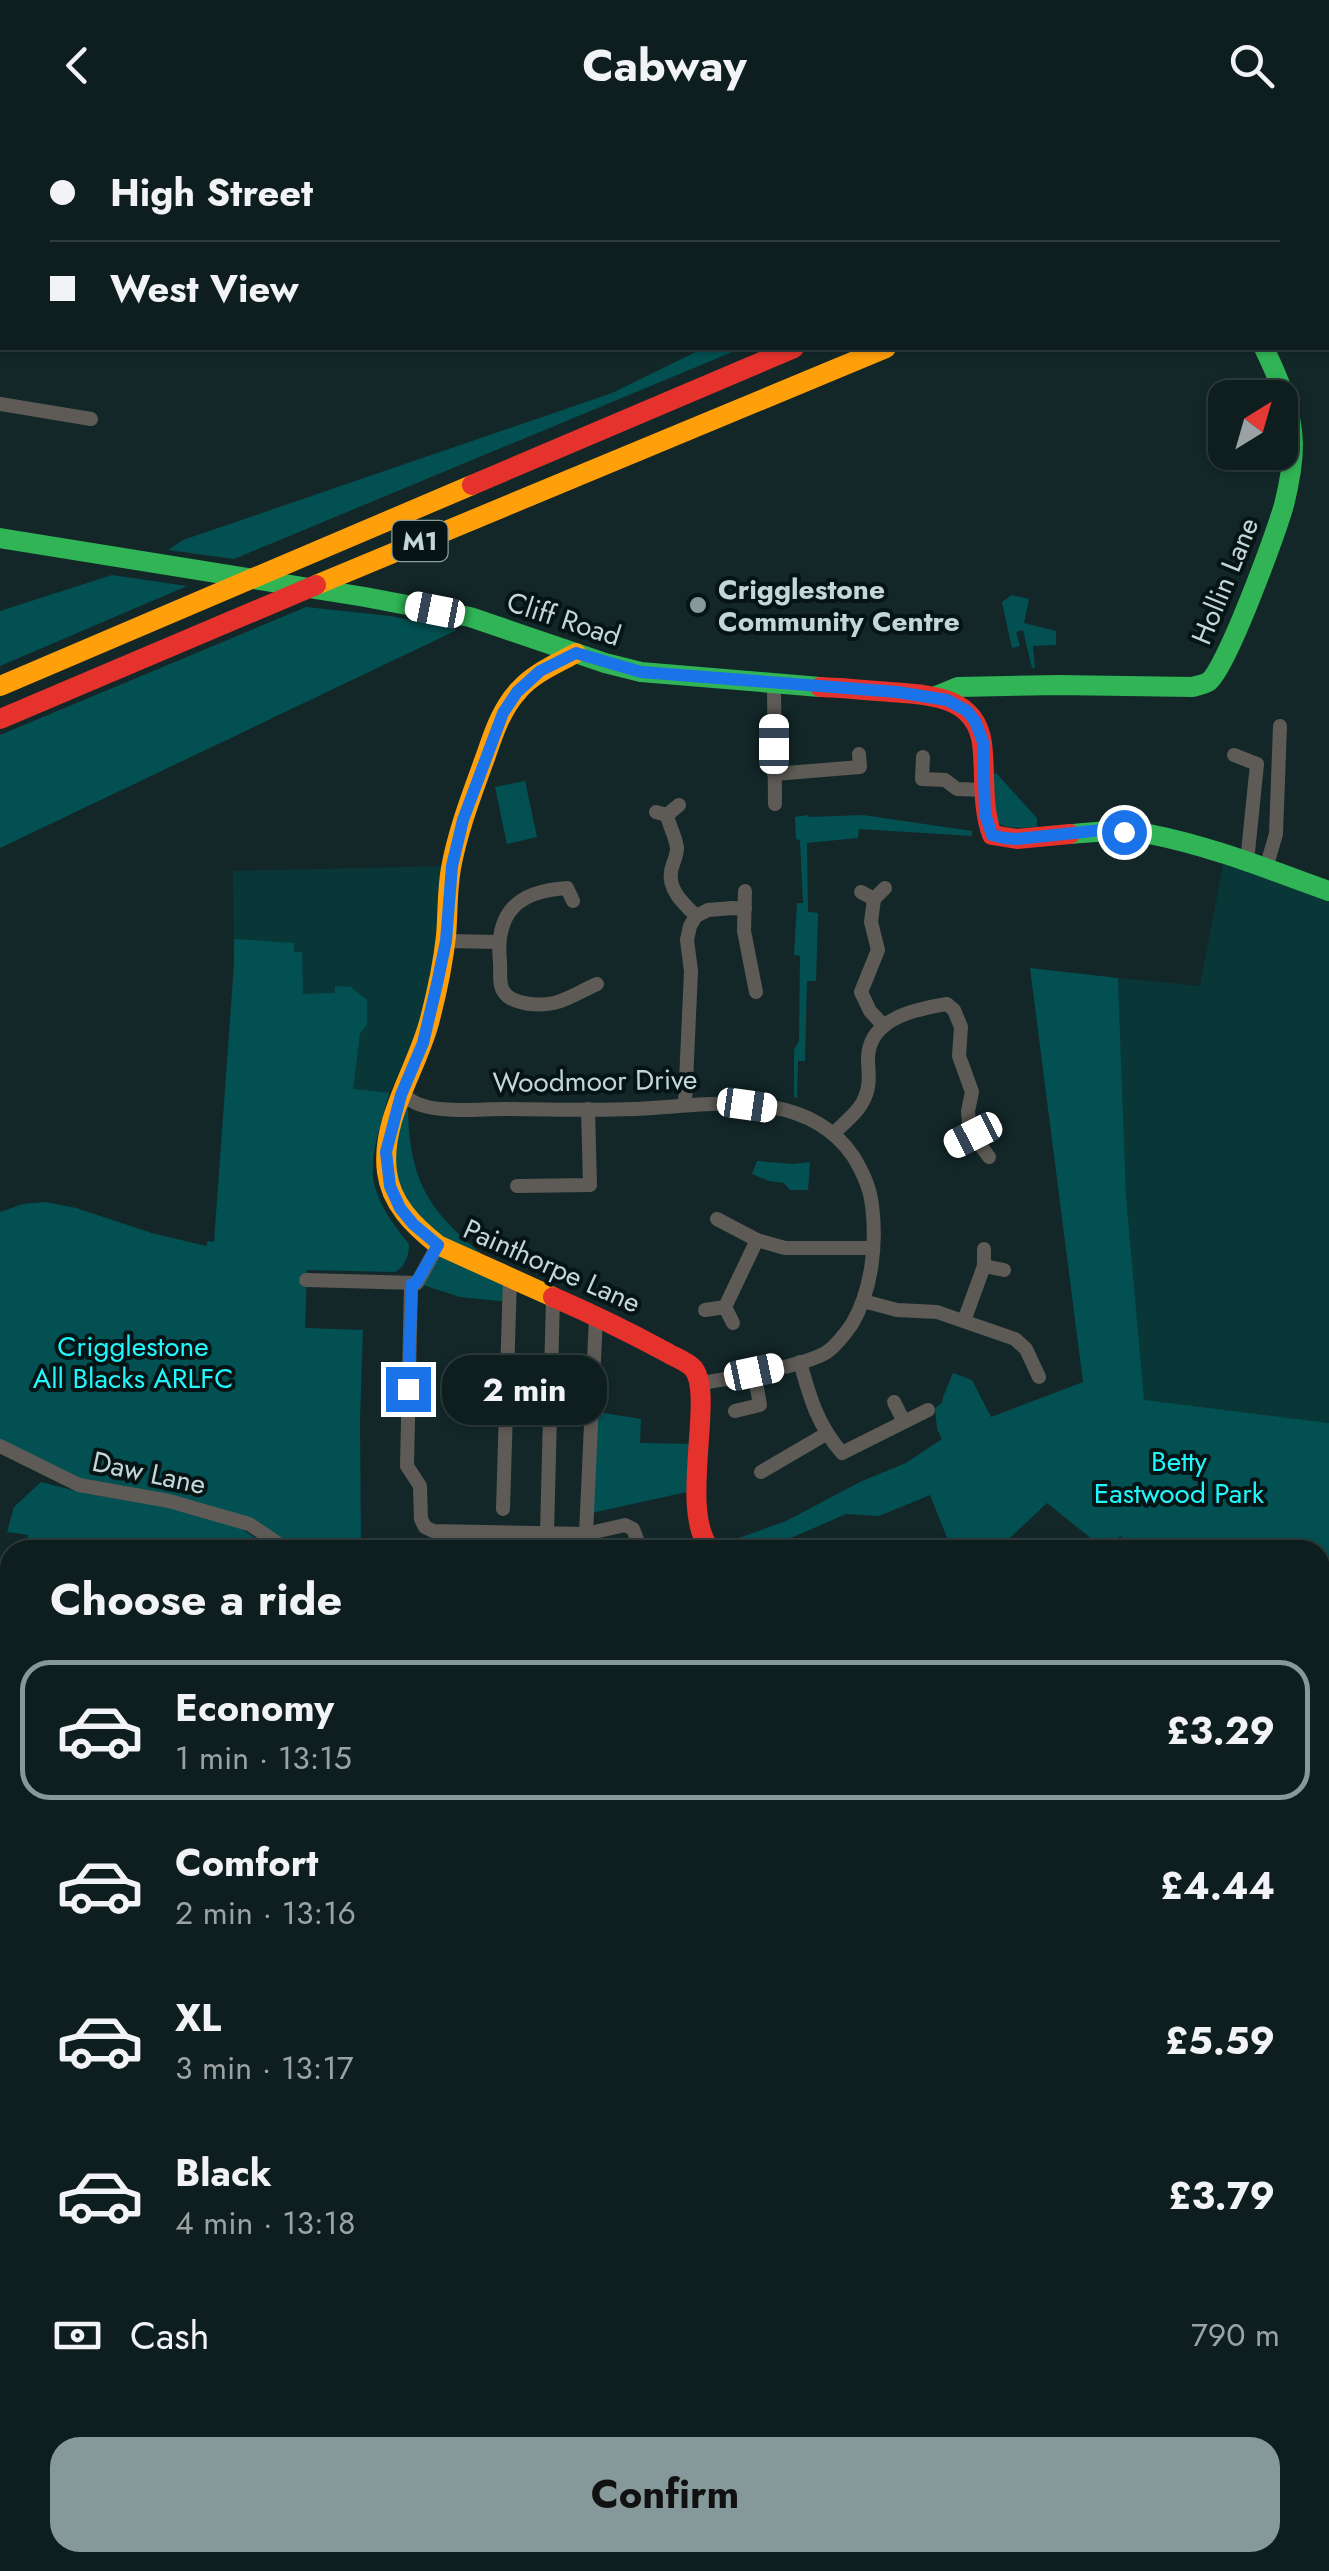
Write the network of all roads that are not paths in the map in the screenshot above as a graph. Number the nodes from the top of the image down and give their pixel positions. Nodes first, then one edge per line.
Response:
1 (789, 350) edge
2 (881, 350) edge
3 (1265, 350) edge
4 (0, 404) edge
5 (92, 419) dead end
6 (0, 538) edge
7 (576, 653) junction
8 (774, 684) junction
9 (0, 686) edge
10 (936, 696) junction
11 (0, 719) edge
12 (1280, 726) dead end
13 (859, 754) dead end
14 (1234, 755) dead end
15 (923, 757) dead end
16 (774, 774) junction
17 (985, 790) junction
18 (775, 804) dead end
19 (667, 811) dead end
20 (1256, 865) junction
21 (745, 890) dead end
22 (1329, 891) edge
23 (873, 893) dead end
24 (574, 902) dead end
25 (744, 909) junction
26 (696, 916) junction
27 (446, 941) junction
28 (498, 942) junction
29 (597, 984) dead end
30 (756, 992) dead end
31 (884, 1026) junction
32 (401, 1095) junction
33 (685, 1104) junction
34 (588, 1109) junction
35 (834, 1133) junction
36 (973, 1135) junction
37 (955, 1144) dead end
38 (989, 1157) dead end
39 (516, 1186) dead end
40 (716, 1218) dead end
41 (757, 1240) junction
42 (438, 1245) junction
43 (873, 1248) junction
44 (984, 1249) dead end
45 (984, 1266) junction
46 (1004, 1270) dead end
47 (510, 1277) junction
48 (306, 1280) dead end
49 (412, 1284) junction
50 (553, 1298) junction
51 (863, 1301) junction
52 (725, 1307) junction
53 (705, 1310) dead end
54 (596, 1316) junction
55 (964, 1321) junction
56 (733, 1324) dead end
57 (800, 1362) junction
58 (754, 1372) junction
59 (1038, 1377) dead end
60 (702, 1384) junction
61 (894, 1402) dead end
62 (928, 1410) dead end
63 (735, 1411) dead end
64 (904, 1422) junction
65 (826, 1434) junction
66 (0, 1446) edge
67 (768, 1463) dead end
68 (484, 1496) dead end
69 (546, 1533) junction
70 (586, 1534) junction
71 (273, 1540) edge
72 (637, 1540) edge
73 (702, 1540) edge

1 - 9 main road, M1
2 - 11 main road, M1
3 - 10 main road, Hollin Lane
4 - 5 street
6 - 7 main road, Cliff Road
7 - 8 main road, Cliff Road
7 - 27 main road, Painthorpe Lane
8 - 10 main road, Cliff Road
8 - 16 street
10 - 17 main road
12 - 20 street
13 - 16 street
14 - 20 street
15 - 17 street
16 - 18 street
17 - 20 main road
19 - 26 street
20 - 22 main road
21 - 25 street
23 - 31 street
24 - 28 street
25 - 26 street
25 - 30 street
26 - 33 street
27 - 28 street
27 - 32 main road, Painthorpe Lane
28 - 29 street
31 - 35 street
31 - 36 street
32 - 34 street, Woodmoor Drive
32 - 42 main road, Painthorpe Lane
33 - 34 street, Woodmoor Drive
33 - 35 street, Woodmoor Drive
34 - 39 street
35 - 43 street, Woodmoor Drive
36 - 37 street
36 - 38 street
40 - 41 street
41 - 43 street
41 - 52 street
42 - 47 main road, Painthorpe Lane
42 - 49 street
43 - 51 street, Woodmoor Drive
44 - 45 street
45 - 46 street
45 - 55 street
47 - 50 main road, Painthorpe Lane
47 - 68 street
48 - 49 street
49 - 69 street
50 - 54 main road, Painthorpe Lane
50 - 69 street
51 - 55 street
51 - 57 street, Woodmoor Drive
52 - 53 street
52 - 56 street
54 - 60 main road, Painthorpe Lane
54 - 70 street
55 - 59 street
57 - 58 street, Woodmoor Drive
57 - 65 street
58 - 60 street, Woodmoor Drive
58 - 63 street
60 - 73 main road
61 - 64 street
62 - 64 street
64 - 65 street
65 - 67 street
66 - 71 street, Daw Lane
69 - 70 street
70 - 72 street

